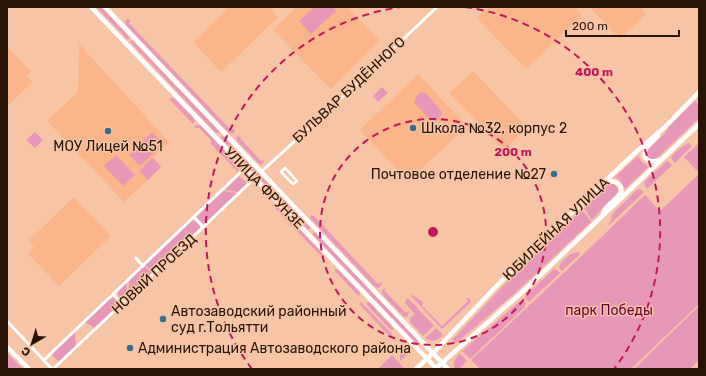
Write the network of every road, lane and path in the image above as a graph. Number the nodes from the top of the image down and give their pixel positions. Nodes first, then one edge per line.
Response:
1 (91, 7) edge
2 (105, 7) edge
3 (437, 7) edge
4 (699, 92) edge
5 (699, 124) edge
6 (665, 127) junction
7 (224, 133) junction
8 (217, 139) junction
9 (662, 159) junction
10 (245, 168) junction
11 (261, 172) junction
12 (255, 178) junction
13 (293, 184) joint
14 (603, 184) junction
15 (194, 217) junction
16 (602, 218) junction
17 (203, 227) junction
18 (314, 228) junction
19 (308, 233) junction
20 (136, 258) dead end
21 (143, 266) junction
22 (113, 294) junction
23 (122, 304) junction
24 (7, 321) edge
25 (7, 346) edge
26 (433, 353) junction
27 (427, 359) junction
28 (44, 360) junction
29 (442, 362) junction
30 (29, 369) edge
31 (53, 369) edge
32 (416, 369) edge
33 (436, 369) edge
34 (448, 369) edge

1 - 8 main road, УЛИЦА ФРУНЗЕ
2 - 7 main road, УЛИЦА ФРУНЗЕ
3 - 11 street, БУЛЬВАР БУДЁННОГО
4 - 6 main road, ЮБИЛЕЙНАЯ УЛИЦА
5 - 9 main road, ЮБИЛЕЙНАЯ УЛИЦА
6 - 9 main road
6 - 14 main road, ЮБИЛЕЙНАЯ УЛИЦА
7 - 8 main road
7 - 11 main road, УЛИЦА ФРУНЗЕ
8 - 10 main road, УЛИЦА ФРУНЗЕ
9 - 16 main road, ЮБИЛЕЙНАЯ УЛИЦА
10 - 12 main road, УЛИЦА ФРУНЗЕ
10 - 15 street, НОВЫЙ ПРОЕЗД
11 - 18 main road, УЛИЦА ФРУНЗЕ
12 - 17 street, НОВЫЙ ПРОЕЗД
12 - 19 main road, УЛИЦА ФРУНЗЕ
13 - 13 street
14 - 16 main road
14 - 26 main road, ЮБИЛЕЙНАЯ УЛИЦА
15 - 17 street
15 - 21 street, НОВЫЙ ПРОЕЗД
16 - 29 main road, ЮБИЛЕЙНАЯ УЛИЦА
17 - 23 street, НОВЫЙ ПРОЕЗД
18 - 19 main road
18 - 26 main road, УЛИЦА ФРУНЗЕ
19 - 27 main road, УЛИЦА ФРУНЗЕ
20 - 21 street, НОВЫЙ ПРОЕЗД
21 - 22 street, НОВЫЙ ПРОЕЗД
22 - 23 street
22 - 28 street, НОВЫЙ ПРОЕЗД
23 - 31 street, НОВЫЙ ПРОЕЗД
24 - 28 street
25 - 30 main road
26 - 27 main road, ЮБИЛЕЙНАЯ УЛИЦА
26 - 29 main road, УЛИЦА ФРУНЗЕ
27 - 32 main road, ЮБИЛЕЙНАЯ УЛИЦА
27 - 33 main road, УЛИЦА ФРУНЗЕ
28 - 31 street
29 - 33 main road, ЮБИЛЕЙНАЯ УЛИЦА
29 - 34 main road, УЛИЦА ФРУНЗЕ

